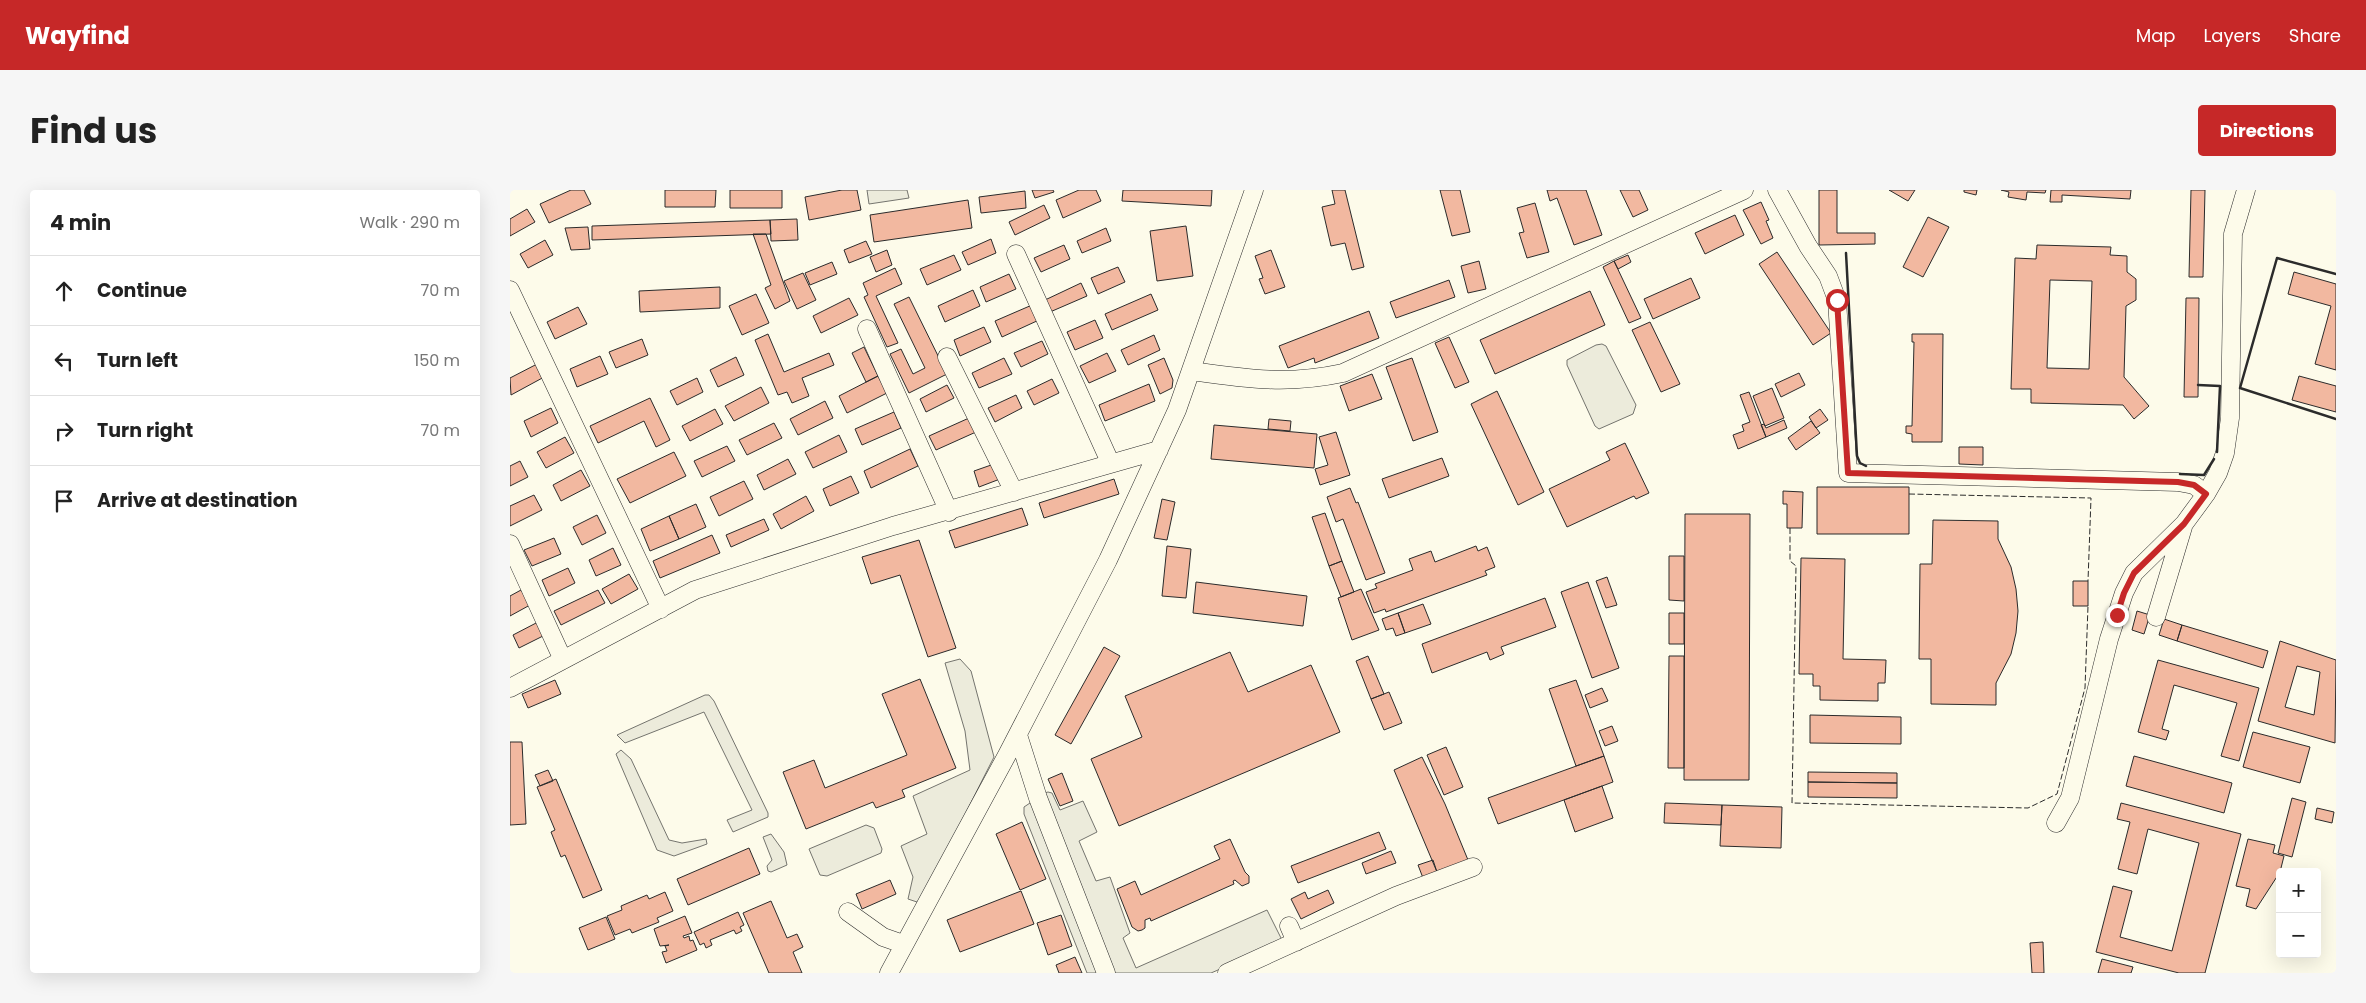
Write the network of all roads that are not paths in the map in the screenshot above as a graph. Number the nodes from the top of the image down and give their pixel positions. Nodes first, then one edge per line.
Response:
1 (1254, 190) edge
2 (1744, 190) edge
3 (2246, 190) edge
4 (1786, 194) edge
5 (1016, 254) dead end
6 (510, 290) edge
7 (521, 312) edge
8 (867, 329) dead end
9 (947, 357) dead end
10 (1192, 371) junction
11 (1159, 450) junction
12 (1110, 462) junction
13 (1014, 492) junction
14 (2206, 494) junction
15 (949, 512) junction
16 (2184, 524) junction
17 (510, 544) edge
18 (662, 608) junction
19 (2156, 617) dead end
20 (563, 660) junction
21 (510, 688) edge
22 (1018, 734) junction
23 (2056, 823) dead end
24 (1473, 867) dead end
25 (848, 912) dead end
26 (903, 944) junction
27 (888, 973) edge
28 (1106, 973) edge
29 (1227, 973) edge

1 - 10 street
2 - 10 street
3 - 14 street
4 - 14 street
5 - 12 street
6 - 7 street
7 - 18 street
8 - 15 street
9 - 13 street
10 - 11 street
11 - 12 street
11 - 22 street
12 - 13 street
13 - 15 street
14 - 16 street
15 - 18 street
16 - 19 street
16 - 23 street
17 - 20 street
18 - 20 street
20 - 21 street
22 - 26 street
22 - 28 street
24 - 29 street
25 - 26 street
26 - 27 street

